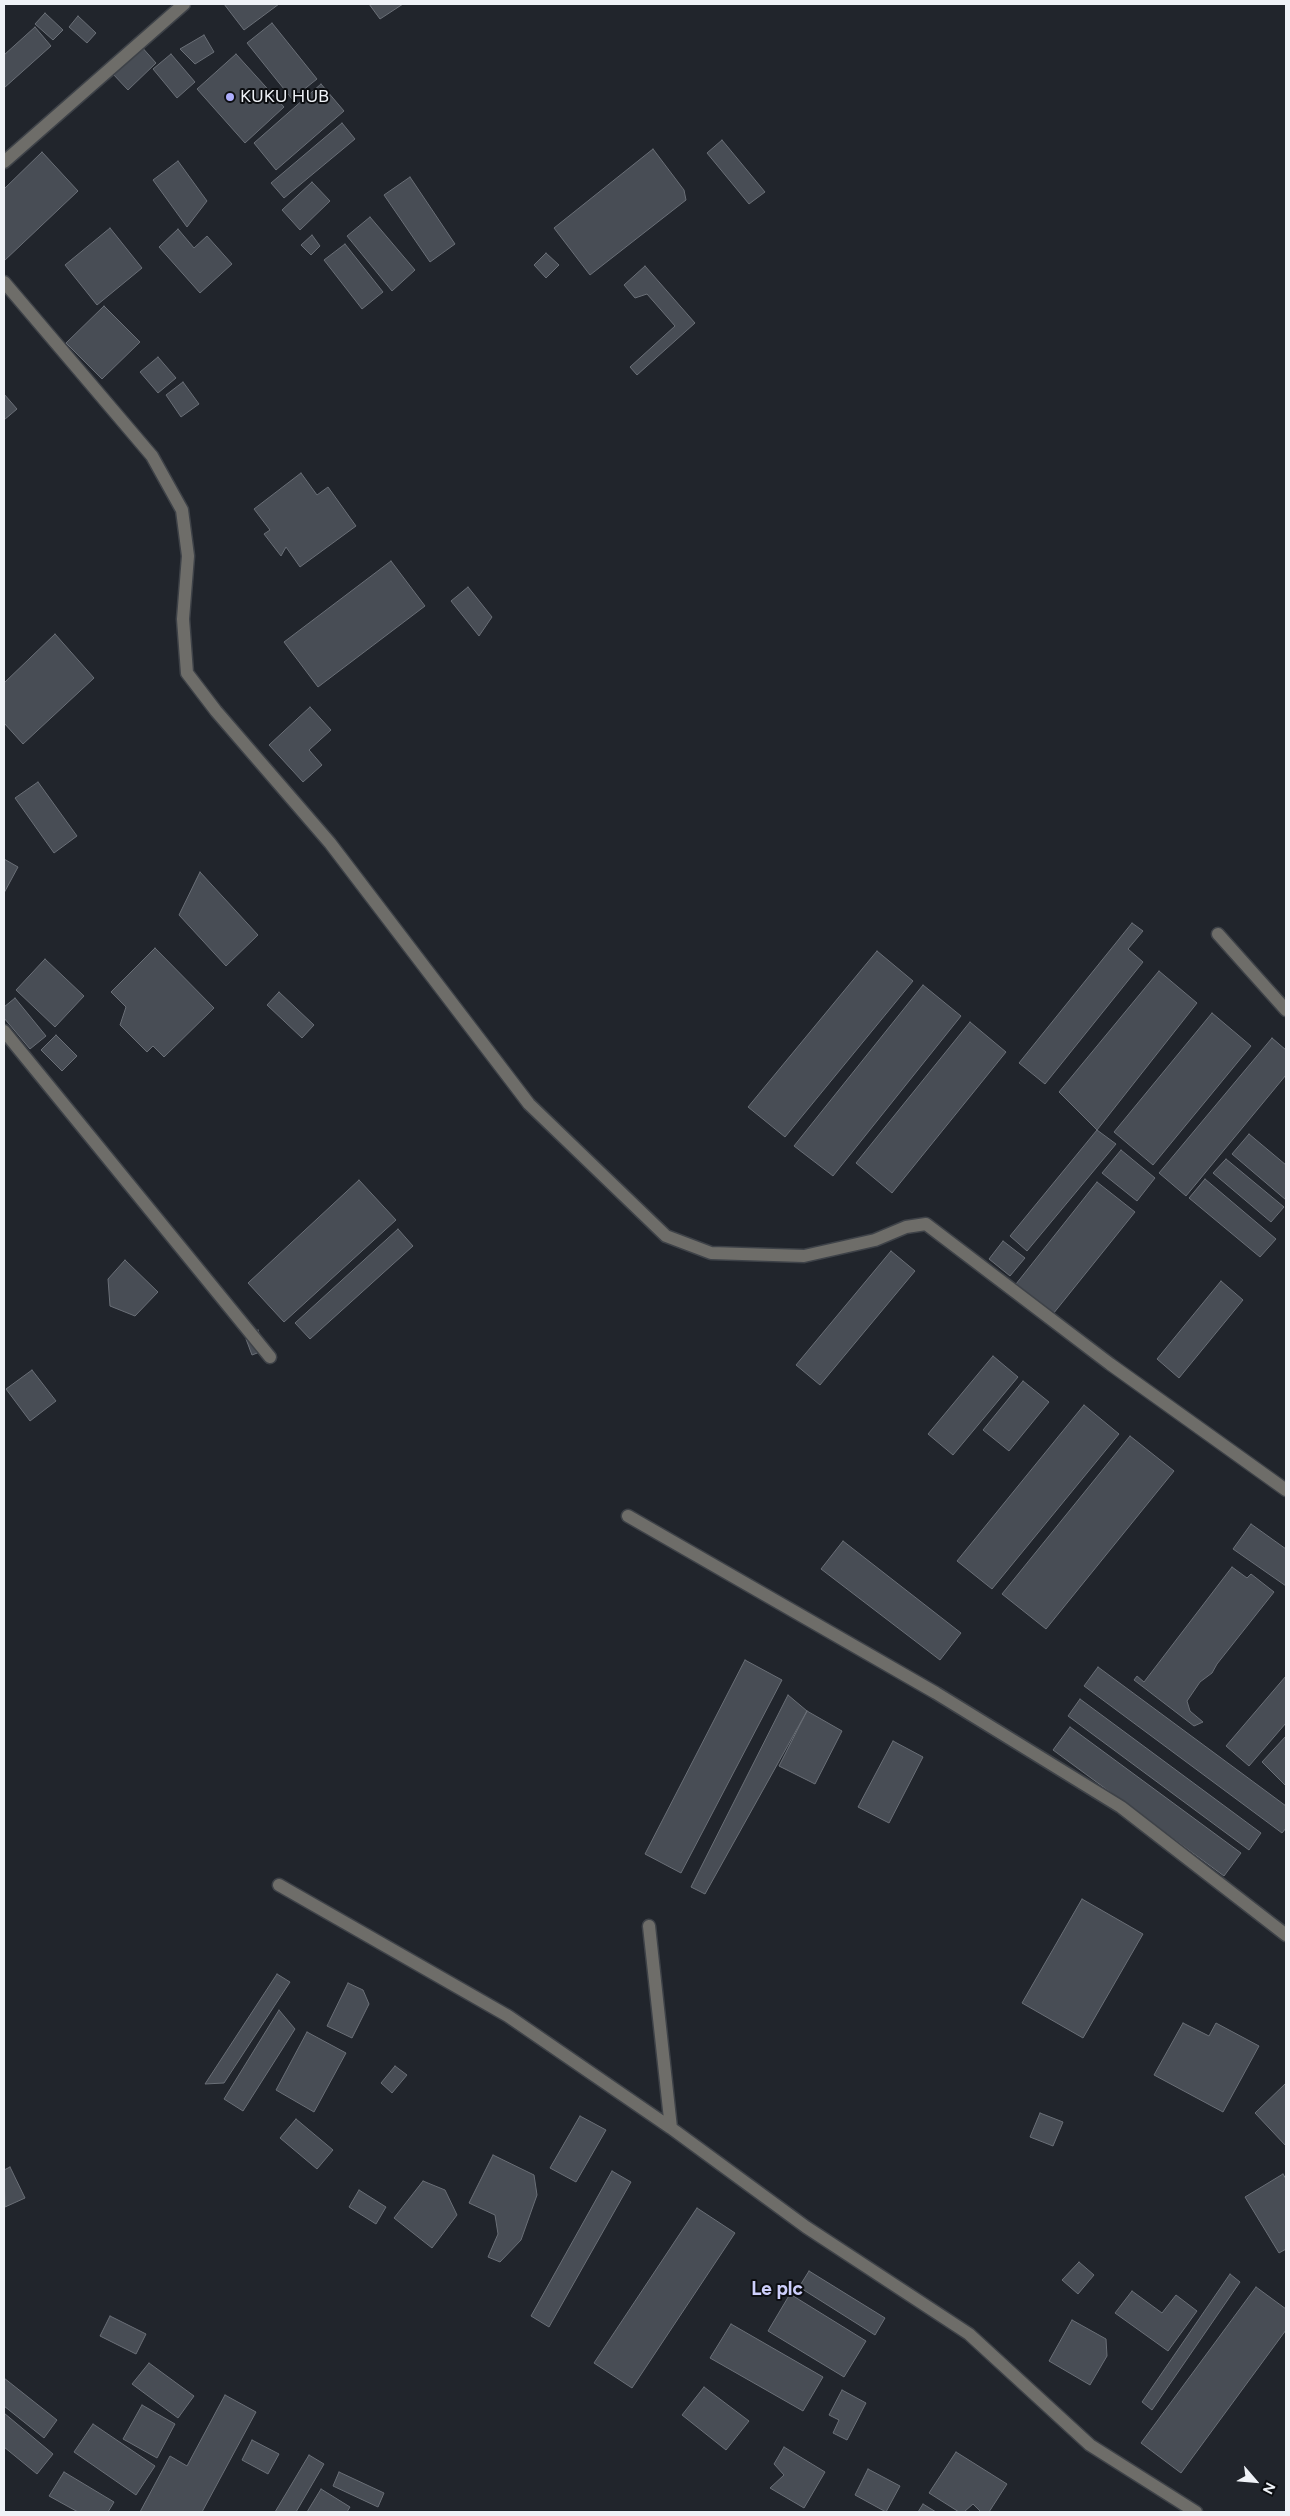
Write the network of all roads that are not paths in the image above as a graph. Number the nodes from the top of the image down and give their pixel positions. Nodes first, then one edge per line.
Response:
1 (184, 4) edge
2 (4, 162) edge
3 (4, 282) edge
4 (1218, 934) dead end
5 (1286, 1010) edge
6 (4, 1031) edge
7 (270, 1357) dead end
8 (1286, 1490) edge
9 (628, 1516) dead end
10 (279, 1885) dead end
11 (649, 1926) dead end
12 (1286, 1935) edge
13 (671, 2128) junction
14 (1196, 2512) edge

1 - 2 street
3 - 8 street
4 - 5 street
6 - 7 street
9 - 12 street
10 - 13 street
11 - 13 street
13 - 14 street

